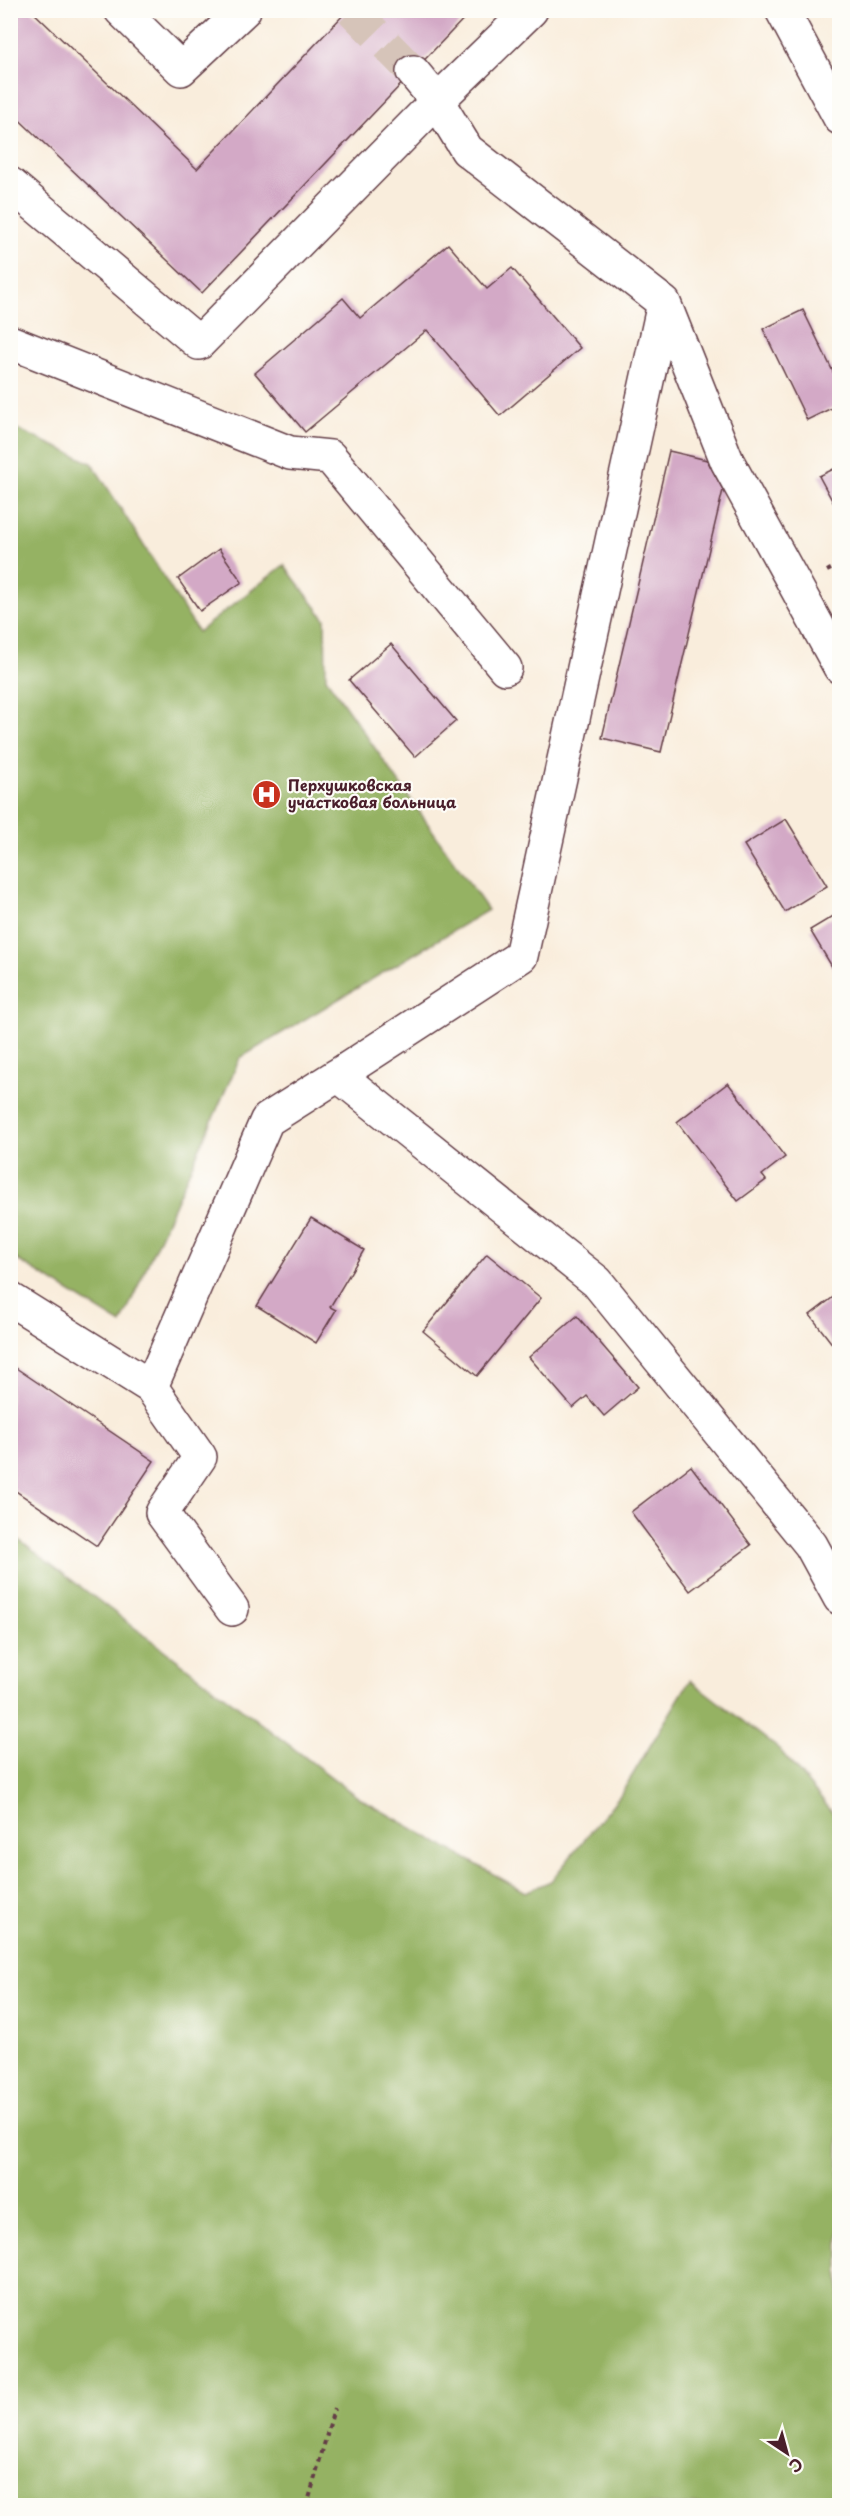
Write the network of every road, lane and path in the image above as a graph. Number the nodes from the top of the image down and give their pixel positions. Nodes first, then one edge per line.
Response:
1 (121, 10) edge
2 (244, 10) edge
3 (531, 10) edge
4 (782, 10) edge
5 (413, 72) tunnel mouth
6 (437, 101) junction
7 (840, 118) edge
8 (10, 184) edge
9 (664, 303) junction
10 (10, 342) edge
11 (840, 667) edge
12 (505, 668) dead end
13 (338, 1075) junction
14 (10, 1299) edge
15 (151, 1387) junction
16 (840, 1598) edge
17 (232, 1609) dead end
18 (334, 2409) dead end
19 (307, 2505) edge

1 - 2 street
3 - 6 street
4 - 7 street
5 - 6 street
6 - 8 street
6 - 9 street
9 - 11 street
9 - 13 street
10 - 12 street
13 - 15 street
13 - 16 street
14 - 15 street
15 - 17 street
18 - 19 path

